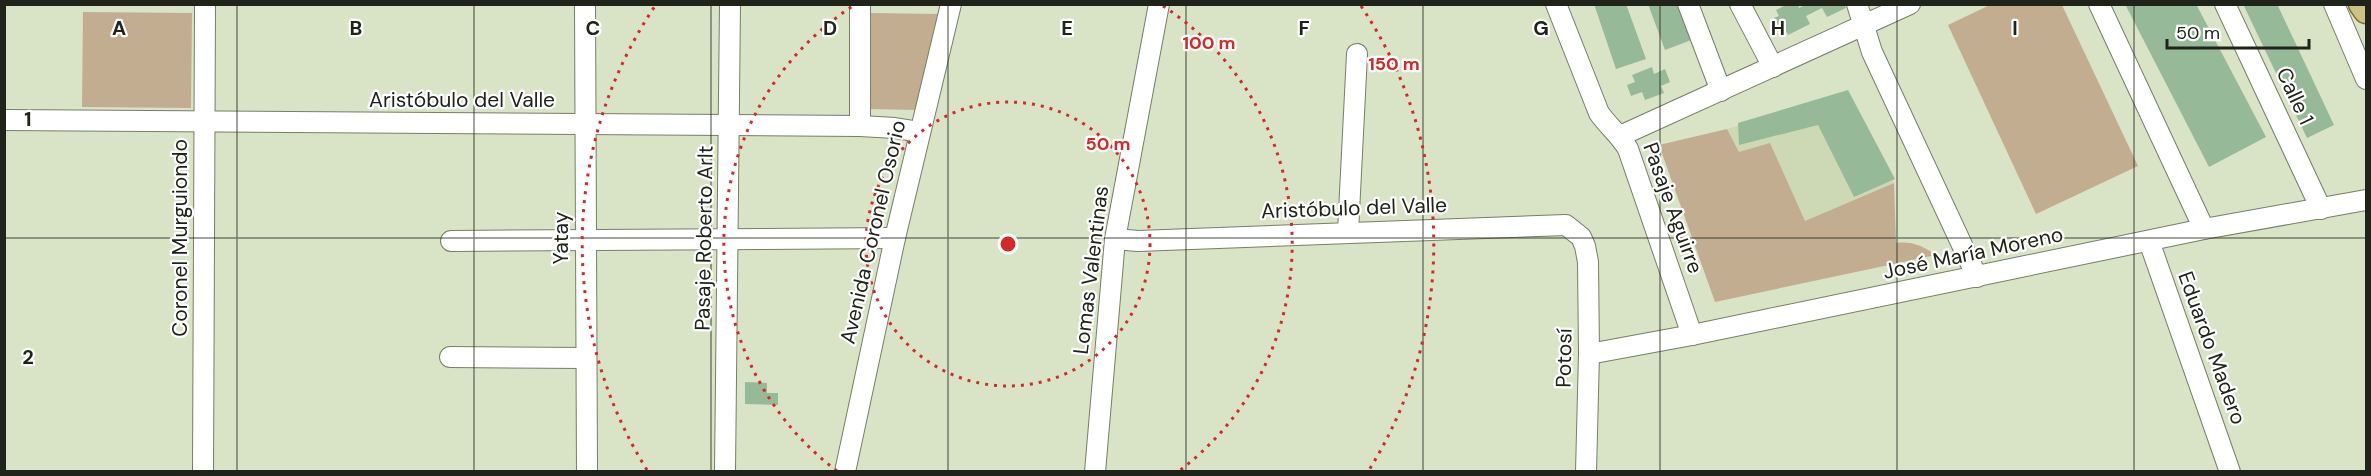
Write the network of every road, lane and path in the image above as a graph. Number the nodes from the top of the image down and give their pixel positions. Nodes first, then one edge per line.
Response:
1 (205, 4) edge
2 (585, 4) edge
3 (730, 4) edge
4 (860, 4) edge
5 (951, 4) edge
6 (1159, 4) edge
7 (1556, 4) edge
8 (1688, 4) edge
9 (1740, 4) edge
10 (1857, 4) edge
11 (1910, 4) edge
12 (2099, 4) edge
13 (2225, 4) edge
14 (2334, 4) edge
15 (2362, 4) edge
16 (2367, 11) edge
17 (1863, 25) junction
18 (1357, 54) dead end
19 (1773, 67) junction
20 (2367, 79) edge
21 (1721, 91) junction
22 (4, 120) edge
23 (204, 123) junction
24 (584, 125) junction
25 (729, 125) junction
26 (860, 126) junction
27 (920, 132) junction
28 (1620, 136) junction
29 (2367, 200) edge
30 (2321, 209) junction
31 (2204, 229) junction
32 (1348, 232) junction
33 (729, 238) junction
34 (895, 238) junction
35 (1115, 239) junction
36 (586, 240) junction
37 (451, 241) dead end
38 (2148, 241) junction
39 (1585, 246) joint
40 (1977, 277) junction
41 (1692, 335) junction
42 (1590, 354) junction
43 (450, 357) dead end
44 (586, 358) junction
45 (203, 471) edge
46 (586, 471) edge
47 (725, 471) edge
48 (845, 471) edge
49 (1095, 471) edge
50 (1586, 471) edge
51 (2230, 471) edge

1 - 23 street, Coronel Murguiondo
2 - 24 street, Yatay
3 - 25 street, Pasaje Roberto Arlt
4 - 26 street
5 - 27 street, Avenida Coronel Osorio
6 - 35 street, Lomas Valentinas
7 - 28 street, Pasaje Aguirre
8 - 21 street
9 - 19 street
10 - 17 street
11 - 17 street
12 - 31 street
13 - 30 street, Calle 1
14 - 20 street
15 - 16 main road
17 - 19 street
17 - 40 street
18 - 32 street
19 - 21 street
21 - 28 street
22 - 23 street, Aristóbulo del Valle
23 - 24 street, Aristóbulo del Valle
23 - 45 street, Coronel Murguiondo
24 - 25 street, Aristóbulo del Valle
24 - 36 street, Yatay
25 - 26 street, Aristóbulo del Valle
25 - 33 street, Pasaje Roberto Arlt
26 - 27 street, Aristóbulo del Valle
27 - 34 street, Avenida Coronel Osorio
28 - 41 street, Pasaje Aguirre
29 - 30 street, José María Moreno
30 - 31 street, José María Moreno
31 - 38 street, José María Moreno
32 - 35 street, Aristóbulo del Valle
32 - 39 street, Aristóbulo del Valle
33 - 34 street
33 - 36 street
33 - 47 street, Pasaje Roberto Arlt
34 - 48 street, Avenida Coronel Osorio
35 - 49 street, Lomas Valentinas
36 - 37 street
36 - 44 street, Yatay
38 - 40 street, José María Moreno
38 - 51 street, Eduardo Madero
39 - 42 street, Potosí
40 - 41 street, José María Moreno
41 - 42 street, José María Moreno
42 - 50 street, Potosí
43 - 44 street
44 - 46 street, Yatay

